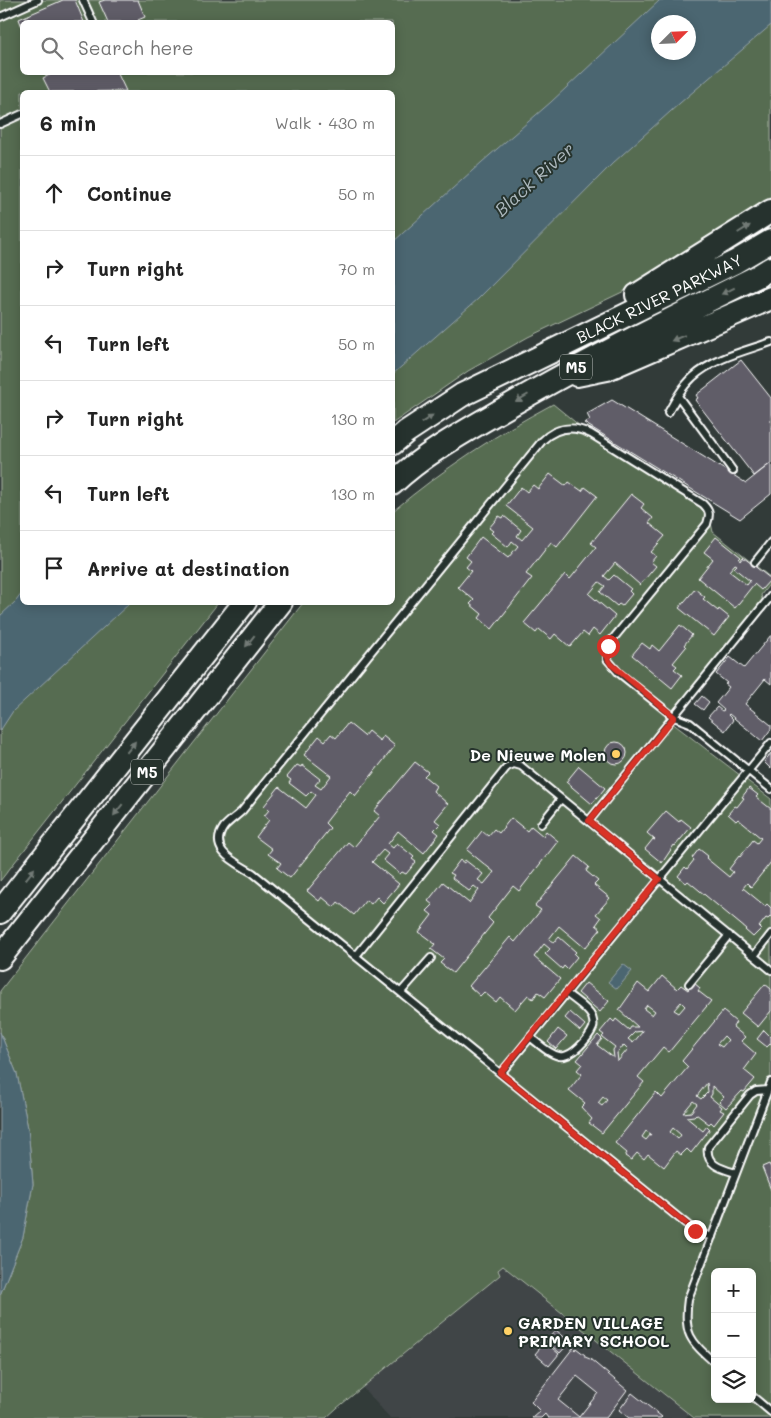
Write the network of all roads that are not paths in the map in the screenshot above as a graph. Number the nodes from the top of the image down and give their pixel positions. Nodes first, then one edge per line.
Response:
1 (38, 0) edge
2 (83, 0) edge
3 (0, 17) edge
4 (92, 20) edge
5 (20, 115) edge
6 (0, 124) edge
7 (771, 211) edge
8 (771, 241) edge
9 (771, 268) edge
10 (771, 298) edge
11 (771, 342) edge
12 (554, 380) junction
13 (462, 395) junction
14 (678, 396) junction
15 (668, 413) dead end
16 (395, 441) edge
17 (733, 471) dead end
18 (395, 481) edge
19 (771, 542) edge
20 (755, 562) dead end
21 (771, 596) edge
22 (243, 605) edge
23 (278, 605) edge
24 (674, 717) junction
25 (771, 743) edge
26 (748, 770) junction
27 (771, 789) edge
28 (561, 799) junction
29 (589, 821) junction
30 (541, 824) dead end
31 (659, 879) junction
32 (0, 912) edge
33 (771, 934) edge
34 (729, 935) junction
35 (356, 956) junction
36 (754, 956) junction
37 (0, 958) edge
38 (431, 958) dead end
39 (771, 970) edge
40 (689, 984) dead end
41 (401, 992) junction
42 (566, 993) junction
43 (530, 1037) junction
44 (500, 1073) junction
45 (771, 1082) edge
46 (768, 1090) junction
47 (736, 1174) junction
48 (712, 1237) junction
49 (711, 1360) edge
50 (756, 1399) edge
51 (771, 1412) edge

1 - 3 lane
2 - 4 lane
5 - 6 lane
13 -> 7 highway
8 - 13 highway, BLACK RIVER PARKWAY / M5
9 -> 12 highway, BLACK RIVER PARKWAY / M5
10 -> 12 highway
11 - 14 lane
12 -> 18 highway, BLACK RIVER PARKWAY / M5
16 -> 13 highway, BLACK RIVER PARKWAY / M5
14 - 15 lane
14 - 17 lane
19 - 20 lane
21 - 24 lane
32 -> 22 highway, M5
23 -> 37 highway, M5
24 - 26 lane
24 - 29 lane
24 - 35 lane
25 - 26 lane
26 - 27 lane
26 - 31 lane
28 - 29 lane
28 - 30 lane
28 - 35 lane
29 - 31 lane
31 - 34 lane
31 - 42 lane
33 - 36 lane
34 - 36 lane
34 - 40 lane
35 - 41 lane
36 - 39 lane
38 - 41 lane
41 - 44 lane
42 - 43 lane
42 - 43 lane
43 - 44 lane
44 - 48 lane
45 - 46 lane
46 - 47 lane
46 - 47 lane
47 - 48 lane
48 - 49 lane
50 - 51 lane

